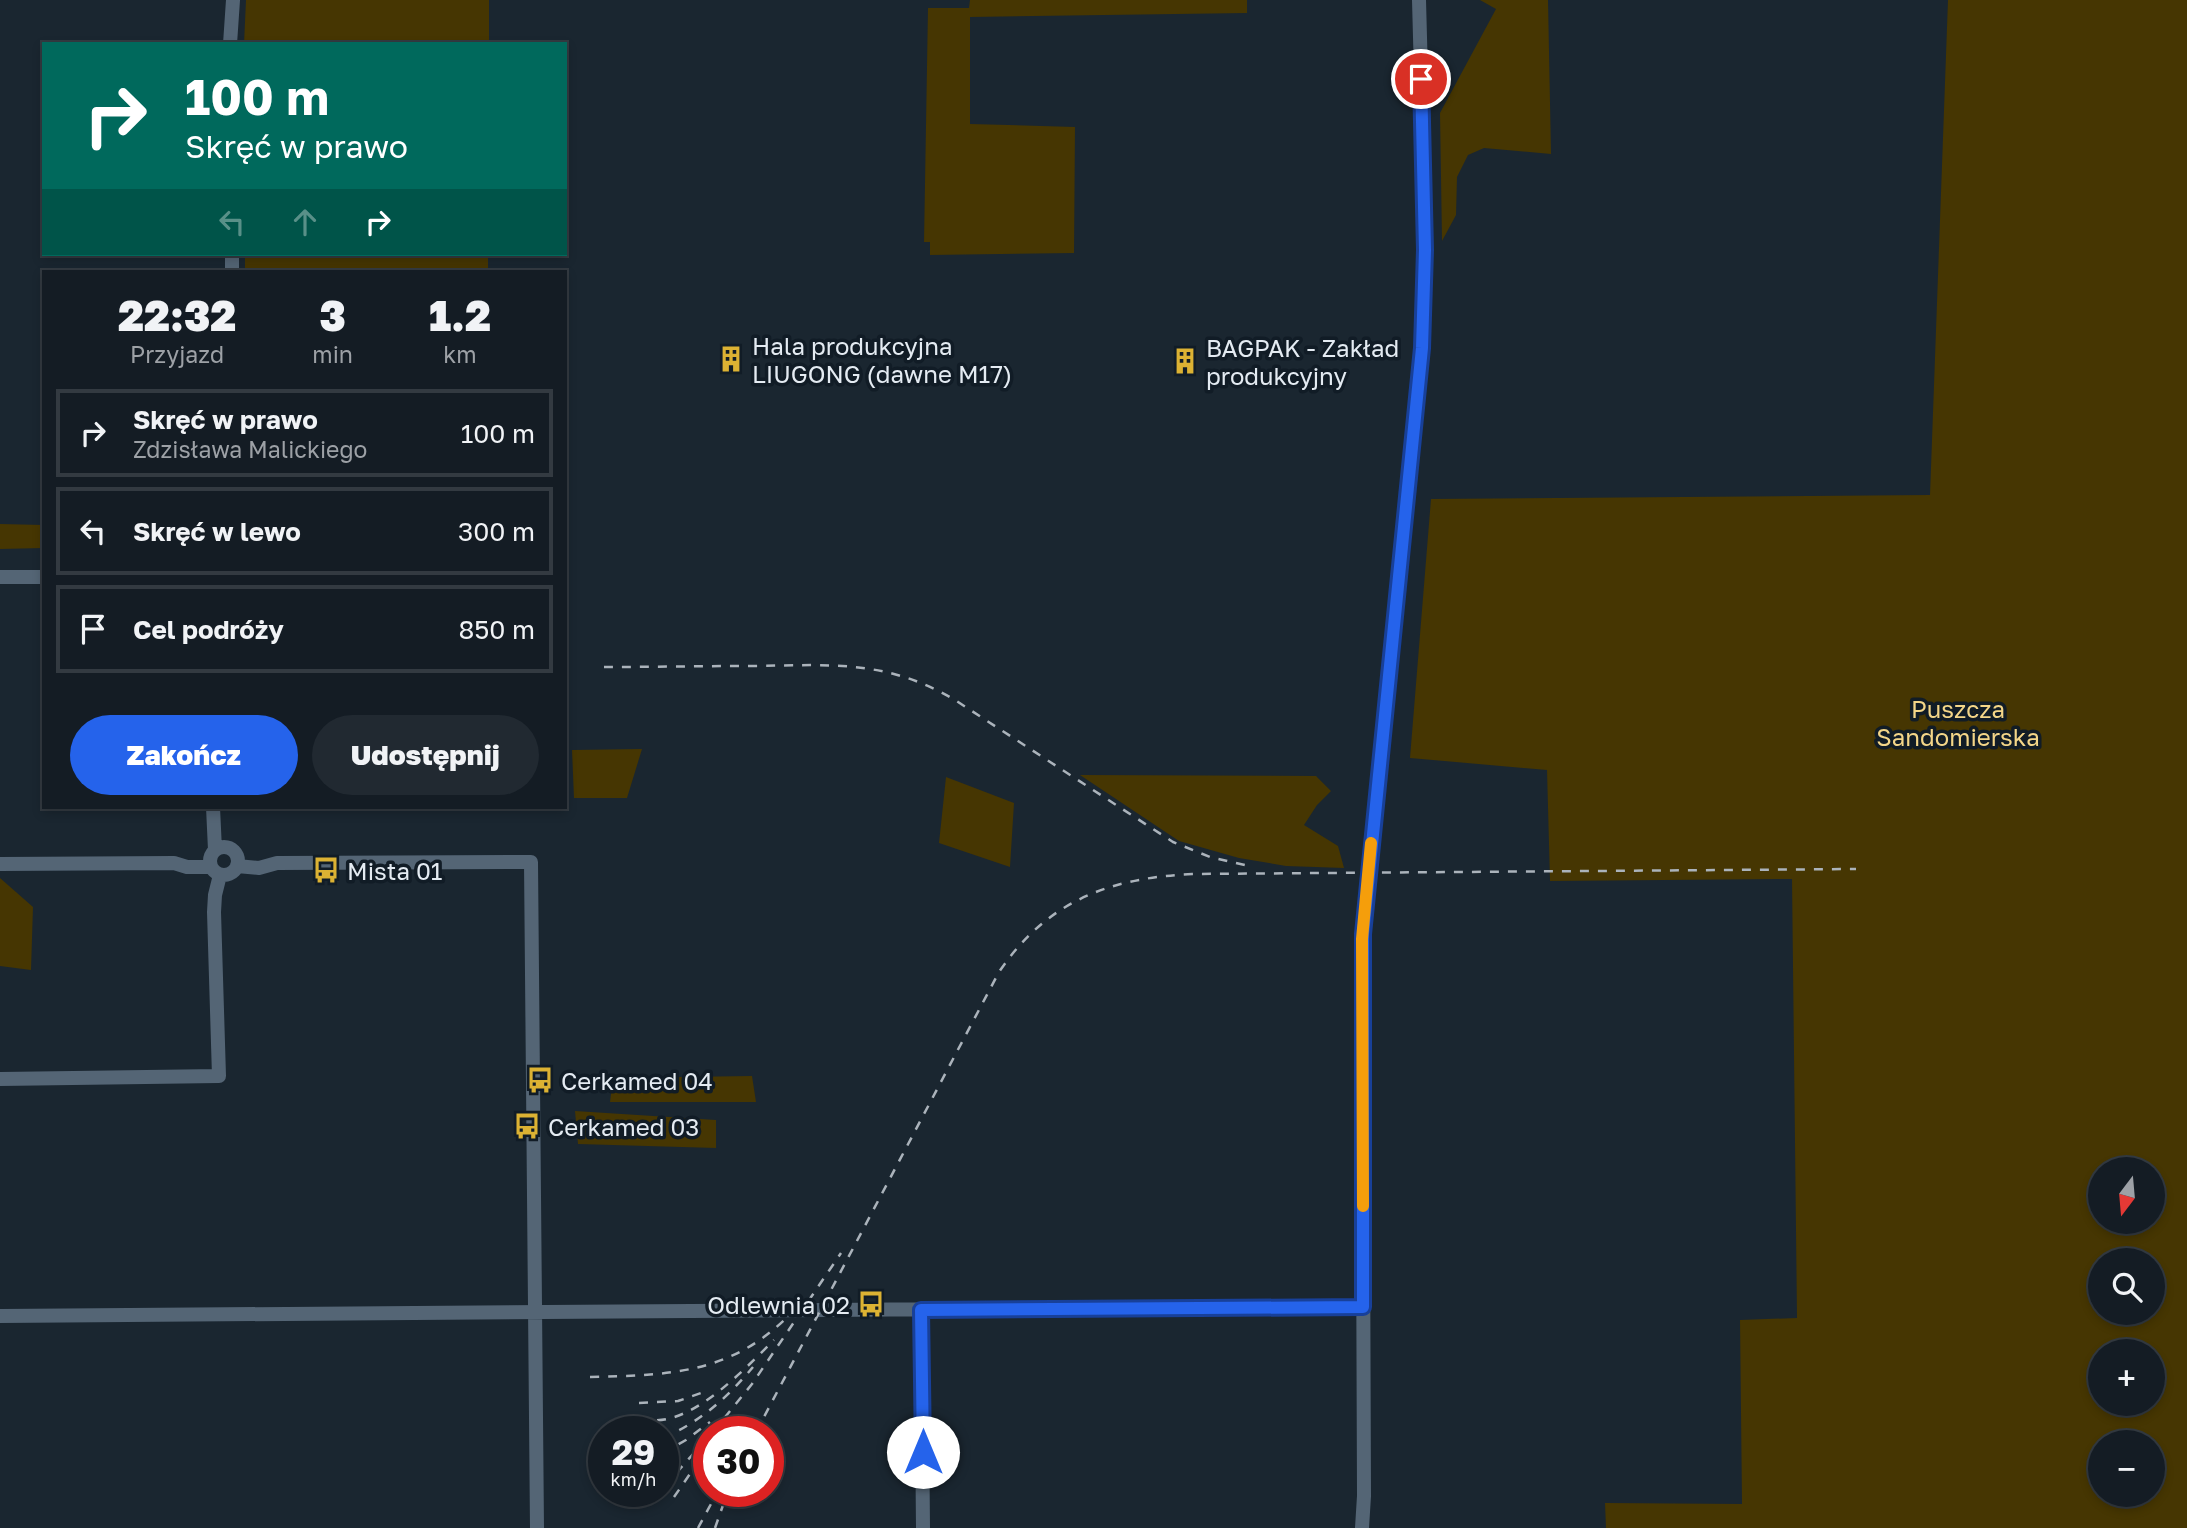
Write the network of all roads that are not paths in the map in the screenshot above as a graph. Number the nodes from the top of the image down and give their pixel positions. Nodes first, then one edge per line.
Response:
1 (233, 0) edge
2 (1419, 0) edge
3 (230, 42) edge
4 (0, 577) edge
5 (42, 577) edge
6 (214, 812) edge
7 (222, 860) junction
8 (0, 864) edge
9 (0, 1079) edge
10 (1363, 1307) junction
11 (921, 1310) junction
12 (534, 1312) junction
13 (0, 1316) edge
14 (537, 1528) edge
15 (923, 1528) edge
16 (1362, 1528) edge

1 - 3 street
2 - 10 street
4 - 5 street
6 - 7 street
7 - 8 street
7 - 9 street
7 - 12 street
10 - 11 street
10 - 16 street
11 - 12 street
11 - 15 street
12 - 13 street
12 - 14 street

